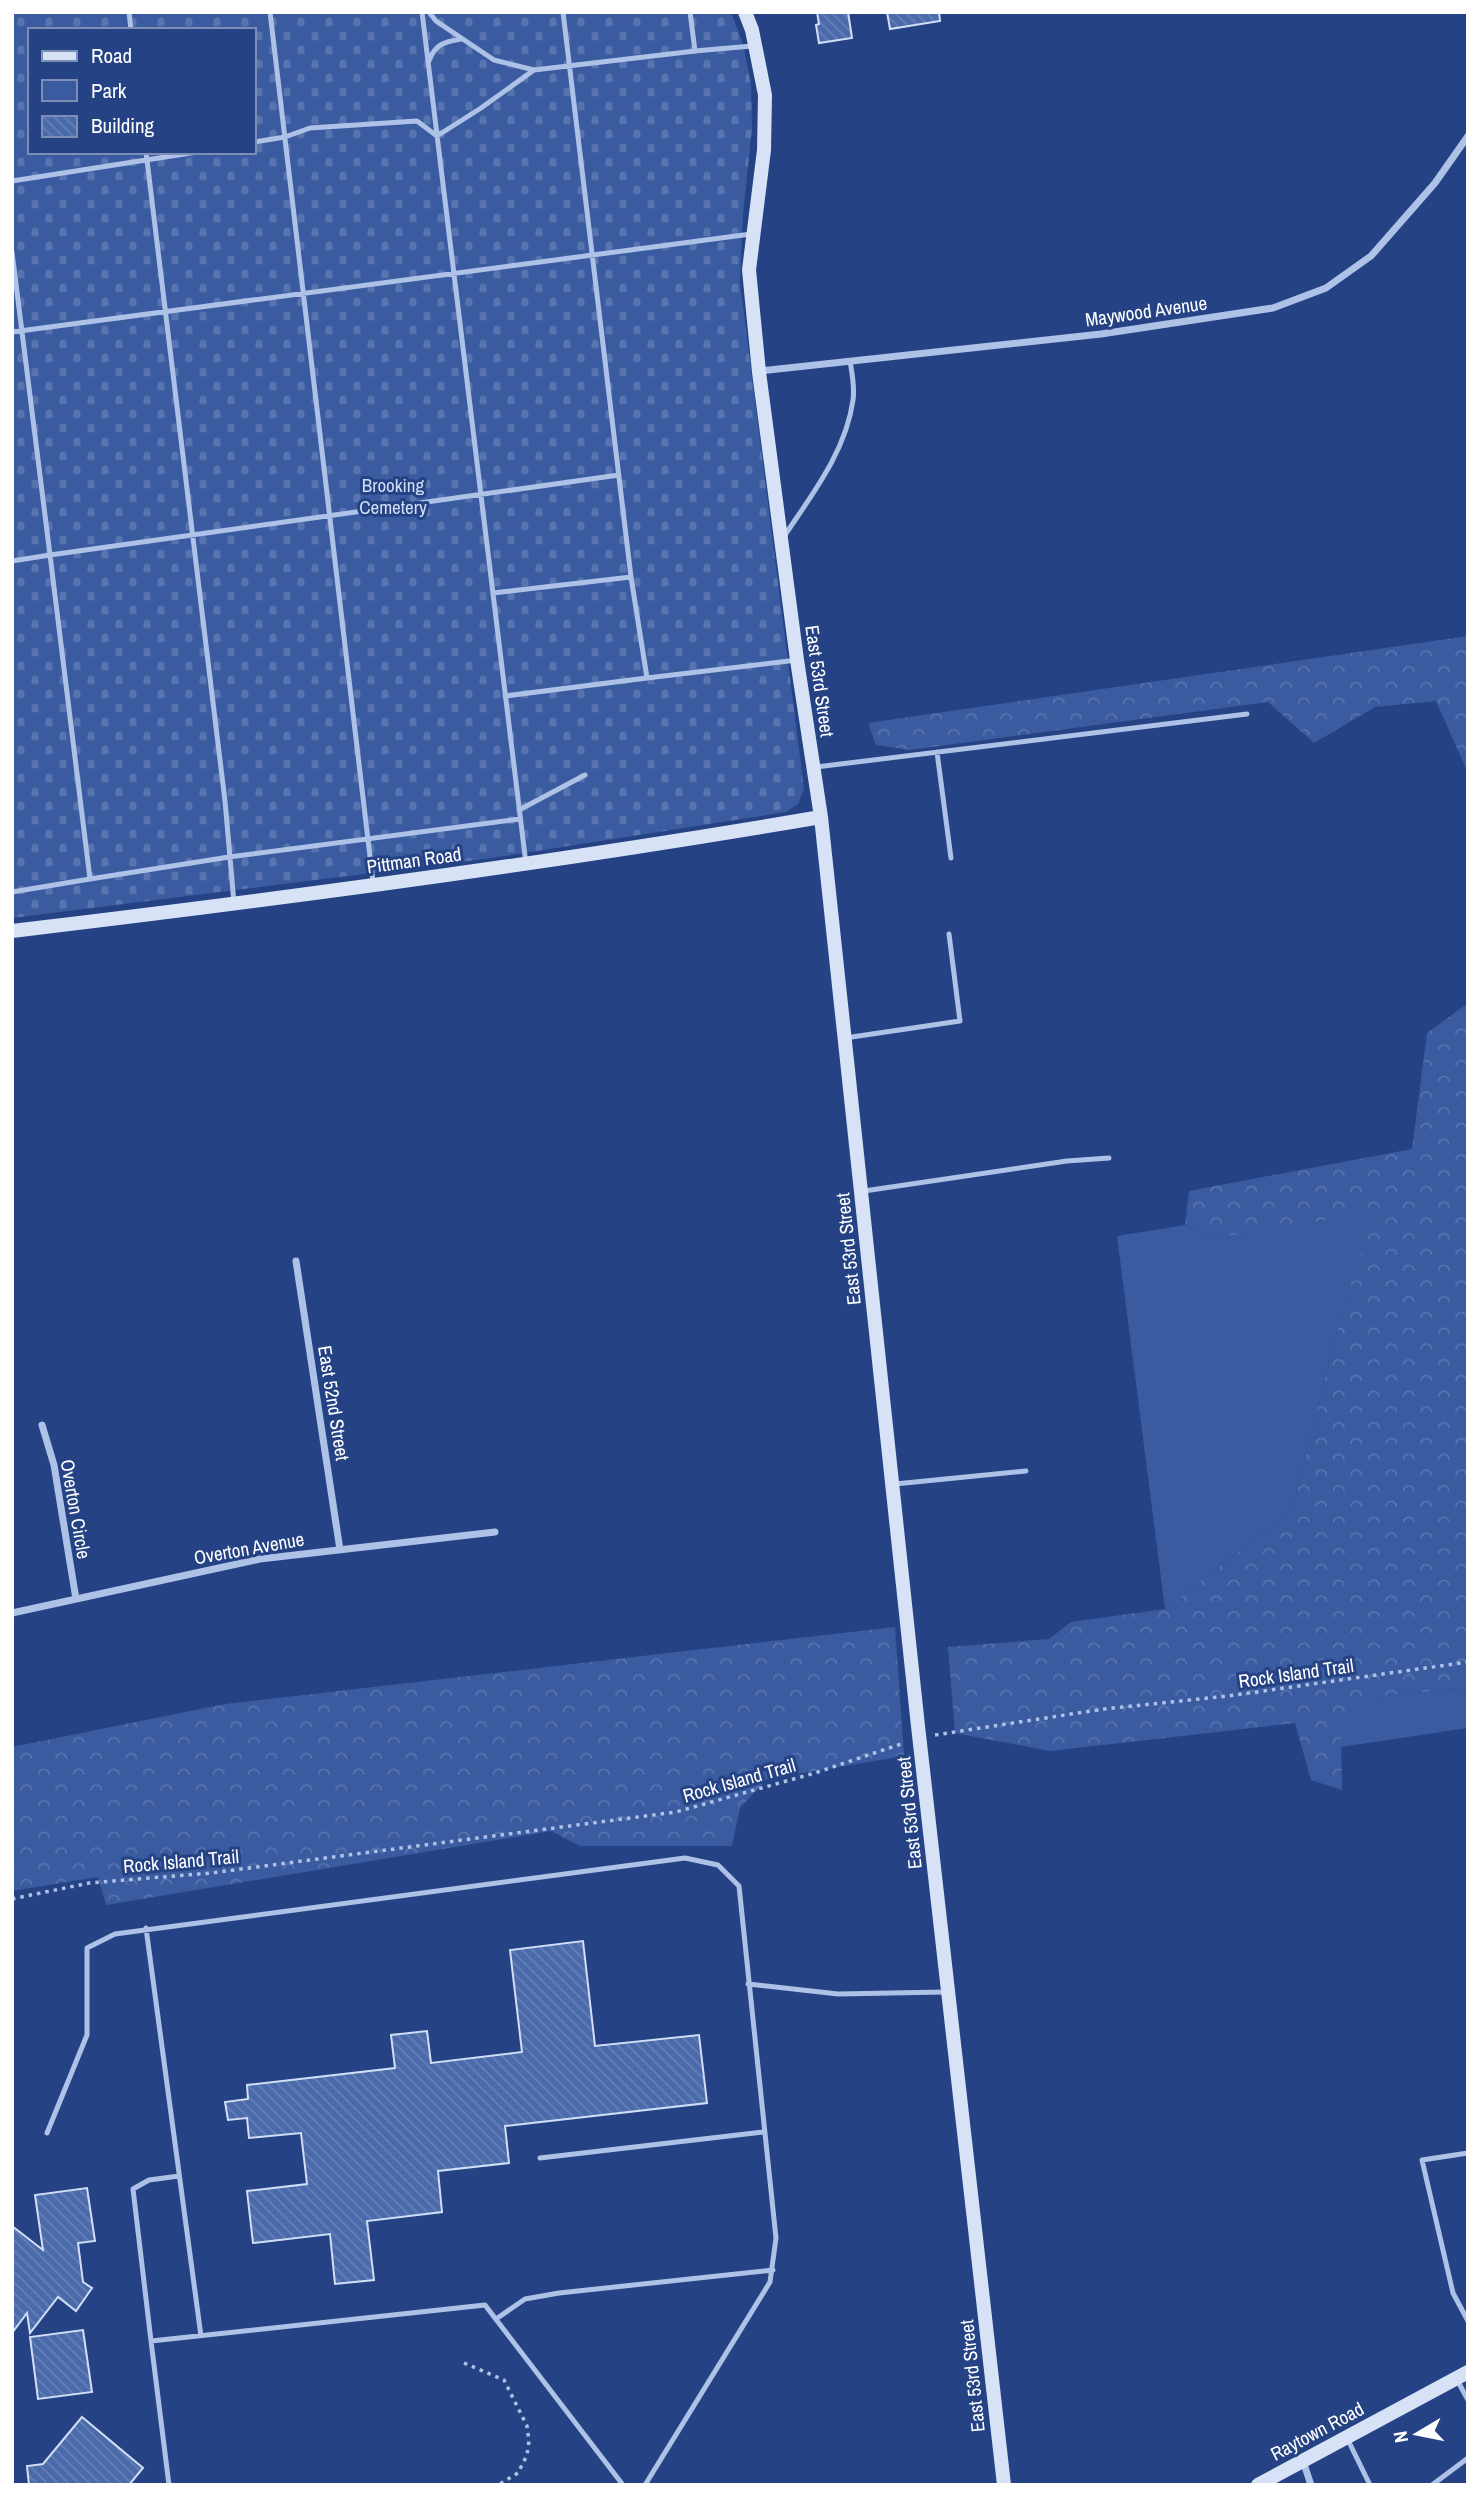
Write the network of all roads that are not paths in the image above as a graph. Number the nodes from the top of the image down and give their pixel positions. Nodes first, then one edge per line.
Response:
1 (270, 12) edge
2 (422, 12) edge
3 (429, 12) edge
4 (563, 12) edge
5 (690, 12) edge
6 (745, 12) edge
7 (461, 39) junction
8 (755, 46) junction
9 (695, 51) junction
10 (428, 64) junction
11 (569, 66) junction
12 (534, 70) junction
13 (437, 136) junction
14 (1468, 136) edge
15 (285, 137) junction
16 (256, 142) edge
17 (146, 154) edge
18 (186, 154) edge
19 (147, 161) junction
20 (12, 181) edge
21 (754, 234) junction
22 (12, 253) edge
23 (592, 256) junction
24 (454, 274) junction
25 (303, 293) junction
26 (165, 311) junction
27 (22, 331) junction
28 (12, 332) edge
29 (850, 362) junction
30 (759, 372) junction
31 (619, 475) junction
32 (481, 495) junction
33 (330, 515) junction
34 (192, 534) junction
35 (781, 541) junction
36 (50, 555) junction
37 (12, 561) edge
38 (631, 577) junction
39 (493, 593) junction
40 (797, 660) junction
41 (648, 678) junction
42 (505, 696) junction
43 (1247, 714) dead end
44 (937, 752) junction
45 (813, 767) junction
46 (585, 775) dead end
47 (519, 810) junction
48 (821, 817) junction
49 (520, 819) junction
50 (368, 840) junction
51 (229, 857) junction
52 (951, 858) dead end
53 (526, 864) junction
54 (90, 879) junction
55 (374, 885) junction
56 (12, 892) edge
57 (235, 905) junction
58 (12, 931) edge
59 (949, 934) dead end
60 (844, 1039) junction
61 (1109, 1158) dead end
62 (861, 1192) junction
63 (296, 1261) dead end
64 (41, 1425) dead end
65 (1026, 1471) dead end
66 (892, 1484) junction
67 (495, 1532) dead end
68 (340, 1550) junction
69 (76, 1599) junction
70 (12, 1613) edge
71 (146, 1928) junction
72 (748, 1984) junction
73 (948, 1992) junction
74 (763, 2132) junction
75 (47, 2133) dead end
76 (1468, 2153) edge
77 (540, 2158) dead end
78 (179, 2176) junction
79 (773, 2270) junction
80 (496, 2319) junction
81 (1468, 2321) edge
82 (201, 2336) junction
83 (151, 2341) junction
84 (1462, 2375) edge
85 (1468, 2400) edge
86 (1347, 2438) junction
87 (1468, 2459) edge
88 (1303, 2461) junction
89 (169, 2485) edge
90 (624, 2485) edge
91 (645, 2485) edge
92 (1004, 2485) edge
93 (1258, 2485) edge
94 (1311, 2485) edge
95 (1370, 2485) edge
96 (1433, 2485) edge

1 - 15 lane
2 - 10 lane
3 - 7 lane
4 - 11 lane
5 - 9 lane
6 - 8 street, East 53rd Street
7 - 10 lane
7 - 12 lane
8 - 9 lane
8 - 21 street, East 53rd Street
9 - 11 lane
10 - 13 lane
11 - 12 lane
11 - 23 lane
12 - 13 lane
13 - 15 lane
13 - 24 lane
14 - 29 street, Maywood Avenue
15 - 16 lane
15 - 25 lane
17 - 19 lane
18 - 19 lane
19 - 20 lane
19 - 26 lane
21 - 23 lane
21 - 30 street, East 53rd Street
22 - 27 lane
23 - 24 lane
23 - 31 lane
24 - 25 lane
24 - 32 lane
25 - 26 lane
25 - 33 lane
26 - 27 lane
26 - 34 lane
27 - 28 lane
27 - 36 lane
29 - 30 street, Maywood Avenue
29 - 35 lane
30 - 35 street, East 53rd Street
31 - 32 lane
31 - 38 lane
32 - 33 lane
32 - 39 lane
33 - 34 lane
33 - 50 lane
34 - 36 lane
34 - 51 lane
35 - 40 street, East 53rd Street
36 - 37 lane
36 - 54 lane
38 - 39 lane
38 - 41 lane
39 - 42 lane
40 - 41 lane
40 - 45 street, East 53rd Street
41 - 42 lane
42 - 47 lane
43 - 44 lane
44 - 45 lane
44 - 52 lane
45 - 48 street, East 53rd Street
46 - 47 lane
47 - 49 lane
48 - 53 street, Pittman Road
48 - 60 street, East 53rd Street
49 - 50 lane
49 - 53 lane
50 - 51 lane
50 - 55 lane
51 - 54 lane
51 - 57 lane
53 - 55 street, Pittman Road
54 - 56 lane
55 - 57 street, Pittman Road
57 - 58 street, Pittman Road
59 - 60 lane
60 - 62 street, East 53rd Street
61 - 62 lane
62 - 66 street, East 53rd Street
63 - 68 street, East 52nd Street
64 - 69 street, Overton Circle
65 - 66 lane
66 - 73 street, East 53rd Street
67 - 68 street, Overton Avenue
68 - 69 street, Overton Avenue
69 - 70 street, Overton Avenue
71 - 72 lane
71 - 75 lane
71 - 78 lane
72 - 73 lane
72 - 74 lane
73 - 92 street, East 53rd Street
74 - 77 lane
74 - 79 lane
76 - 81 lane
78 - 82 lane
78 - 83 lane
79 - 80 lane
79 - 91 lane
80 - 82 lane
80 - 90 lane
82 - 83 lane
83 - 89 lane
84 - 85 lane
84 - 86 street, Raytown Road
86 - 88 street, Raytown Road
86 - 95 lane
87 - 96 lane
88 - 93 street, Raytown Road
88 - 94 street

